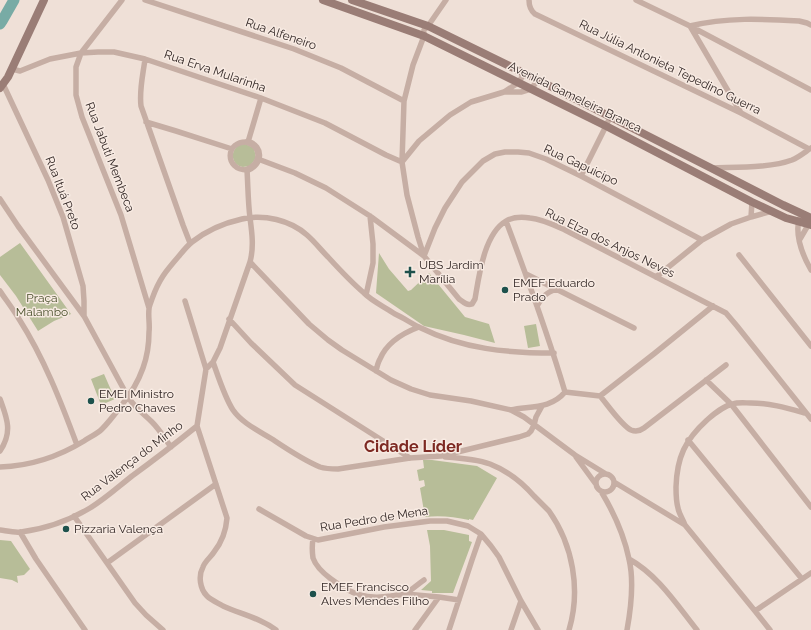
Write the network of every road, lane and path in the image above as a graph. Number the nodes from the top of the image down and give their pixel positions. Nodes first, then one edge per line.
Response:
1 (44, 0) edge
2 (122, 0) edge
3 (146, 0) edge
4 (323, 0) edge
5 (352, 0) edge
6 (446, 0) edge
7 (529, 0) edge
8 (636, 0) edge
9 (810, 24) edge
10 (428, 26) junction
11 (690, 26) junction
12 (424, 36) junction
13 (81, 53) junction
14 (145, 59) junction
15 (12, 69) junction
16 (524, 74) junction
17 (538, 80) junction
18 (518, 83) junction
19 (2, 86) edge
20 (531, 89) junction
21 (811, 90) edge
22 (504, 92) junction
23 (261, 98) junction
24 (404, 101) junction
25 (741, 113) junction
26 (610, 117) junction
27 (146, 122) junction
28 (606, 126) junction
29 (248, 142) junction
30 (810, 148) edge
31 (232, 149) junction
32 (258, 159) junction
33 (402, 162) junction
34 (700, 162) junction
35 (711, 168) junction
36 (247, 170) junction
37 (694, 171) junction
38 (581, 176) junction
39 (0, 199) edge
40 (752, 202) junction
41 (772, 211) junction
42 (800, 213) junction
43 (370, 216) junction
44 (751, 217) junction
45 (250, 218) junction
46 (506, 221) junction
47 (798, 222) junction
48 (810, 222) edge
49 (800, 239) junction
50 (702, 240) junction
51 (190, 243) junction
52 (740, 255) dead end
53 (424, 256) junction
54 (250, 262) junction
55 (811, 270) edge
56 (526, 274) junction
57 (656, 277) junction
58 (556, 289) junction
59 (0, 291) edge
60 (366, 295) junction
61 (185, 301) dead end
62 (537, 306) junction
63 (712, 306) junction
64 (149, 308) junction
65 (84, 316) junction
66 (230, 319) junction
67 (419, 328) junction
68 (634, 328) dead end
69 (811, 346) edge
70 (554, 353) junction
71 (213, 362) junction
72 (726, 364) dead end
73 (206, 368) junction
74 (376, 371) junction
75 (706, 380) junction
76 (565, 392) junction
77 (600, 396) junction
78 (128, 397) junction
79 (0, 398) edge
80 (731, 404) junction
81 (542, 406) junction
82 (511, 410) junction
83 (0, 413) edge
84 (805, 413) junction
85 (7, 417) junction
86 (811, 419) edge
87 (534, 425) junction
88 (197, 426) junction
89 (688, 440) junction
90 (77, 445) junction
91 (171, 447) junction
92 (0, 451) edge
93 (575, 455) junction
94 (441, 456) junction
95 (410, 458) junction
96 (0, 467) edge
97 (606, 474) junction
98 (614, 482) junction
99 (595, 483) junction
100 (216, 484) junction
101 (602, 493) junction
102 (811, 507) edge
103 (259, 509) dead end
104 (74, 516) junction
105 (685, 525) junction
106 (0, 530) edge
107 (20, 532) junction
108 (481, 534) junction
109 (313, 539) junction
110 (629, 559) junction
111 (107, 563) junction
112 (811, 573) edge
113 (802, 579) junction
114 (424, 580) dead end
115 (405, 594) junction
116 (439, 598) junction
117 (459, 600) junction
118 (521, 600) junction
119 (756, 611) junction
120 (85, 630) edge
121 (163, 630) edge
122 (276, 630) edge
123 (415, 630) edge
124 (449, 630) edge
125 (511, 630) edge
126 (538, 630) edge
127 (569, 630) edge
128 (627, 630) edge
129 (697, 630) edge
130 (770, 630) edge

1 - 15 main road
2 - 13 street, Rua Jabuti Membeca
3 - 24 street, Rua Alfeneiro
4 - 12 main road, Avenida Gameleira Branca
5 - 10 main road, Avenida Gameleira Branca
6 - 10 street
7 - 25 street, Rua Júlia Antonieta Tepedino Guerra
8 - 11 street
9 - 11 street
10 - 12 street
10 - 16 main road, Avenida Gameleira Branca
11 - 21 street
11 - 25 street
12 - 18 main road, Avenida Gameleira Branca
12 - 24 street
13 - 14 street, Rua Erva Mularinha
13 - 15 street, Rua Erva Mularinha
13 - 64 street, Rua Jabuti Membeca
14 - 23 street, Rua Erva Mularinha
14 - 27 street
15 - 19 main road
16 - 17 main road, Avenida Gameleira Branca
16 - 18 street
17 - 20 street
17 - 26 main road, Avenida Gameleira Branca
18 - 20 main road, Avenida Gameleira Branca
18 - 22 street
19 - 65 street, Rua Ituá Preto
20 - 22 street
20 - 28 main road, Avenida Gameleira Branca
22 - 33 street
23 - 29 street
23 - 33 street, Rua Erva Mularinha
24 - 33 street
25 - 30 street, Rua Júlia Antonieta Tepedino Guerra
26 - 28 street
26 - 34 main road, Avenida Gameleira Branca
27 - 31 street
27 - 51 street
28 - 37 main road, Avenida Gameleira Branca
28 - 38 street
29 - 31 street
29 - 32 street
30 - 35 street
31 - 36 street
32 - 36 street
32 - 43 street
33 - 53 street
34 - 35 main road, Avenida Gameleira Branca
34 - 37 main road
35 - 42 main road, Avenida Gameleira Branca
36 - 45 street
37 - 40 main road, Avenida Gameleira Branca
38 - 50 street, Rua Gapuicipo
38 - 53 street, Rua Gapuicipo
39 - 65 street
40 - 41 main road, Avenida Gameleira Branca
40 - 44 street
41 - 44 street
41 - 47 main road, Avenida Gameleira Branca
42 - 47 street
42 - 48 main road, Avenida Gameleira Branca
43 - 53 street
43 - 60 street
44 - 50 street
45 - 51 street
45 - 54 street
45 - 60 street
46 - 53 street
46 - 56 street
46 - 57 street, Rua Elza dos Anjos Neves
47 - 48 main road, Avenida Gameleira Branca
47 - 49 street
48 - 49 street
49 - 55 street
50 - 57 street
51 - 64 street
52 - 69 street
54 - 66 street
54 - 74 street
56 - 58 street
56 - 62 street
57 - 63 street, Rua Elza dos Anjos Neves
58 - 62 street
58 - 68 street
59 - 90 street
60 - 67 street
61 - 73 street
62 - 70 street
63 - 77 street
63 - 84 street, Rua Elza dos Anjos Neves
64 - 78 street
65 - 78 street
66 - 71 street
66 - 95 street
67 - 70 street
67 - 74 street
70 - 76 street
71 - 73 street
71 - 95 street
72 - 75 street
73 - 88 street, Rua Valença do Minho
74 - 82 street
75 - 77 street
75 - 80 street
76 - 77 street
76 - 81 street
78 - 90 street
78 - 91 street
79 - 85 street
80 - 84 street
80 - 89 street
80 - 102 street
81 - 82 street
81 - 87 street
82 - 87 street
83 - 85 street
84 - 86 street, Rua Elza dos Anjos Neves
85 - 92 street
87 - 93 street
87 - 94 street
88 - 91 street, Rua Valença do Minho
88 - 100 street
89 - 105 street
89 - 113 street
90 - 96 street
91 - 104 street, Rua Valença do Minho
93 - 97 street
93 - 99 street
94 - 95 street
94 - 127 street
97 - 98 street
97 - 99 street
98 - 101 street
98 - 105 street
99 - 101 street
100 - 111 street
100 - 122 street
101 - 110 street
103 - 109 street, Rua Pedro de Mena
104 - 107 street, Rua Valença do Minho
104 - 111 street
105 - 119 street
106 - 107 street, Rua Valença do Minho
107 - 120 street
108 - 109 street, Rua Pedro de Mena
108 - 117 street
108 - 118 street, Rua Pedro de Mena
109 - 115 street
110 - 128 street
110 - 129 street
111 - 121 street
112 - 113 street
113 - 119 street
114 - 115 street
115 - 116 street
116 - 117 street
116 - 123 street
117 - 124 street
118 - 125 street
118 - 126 street, Rua Pedro de Mena
119 - 130 street

